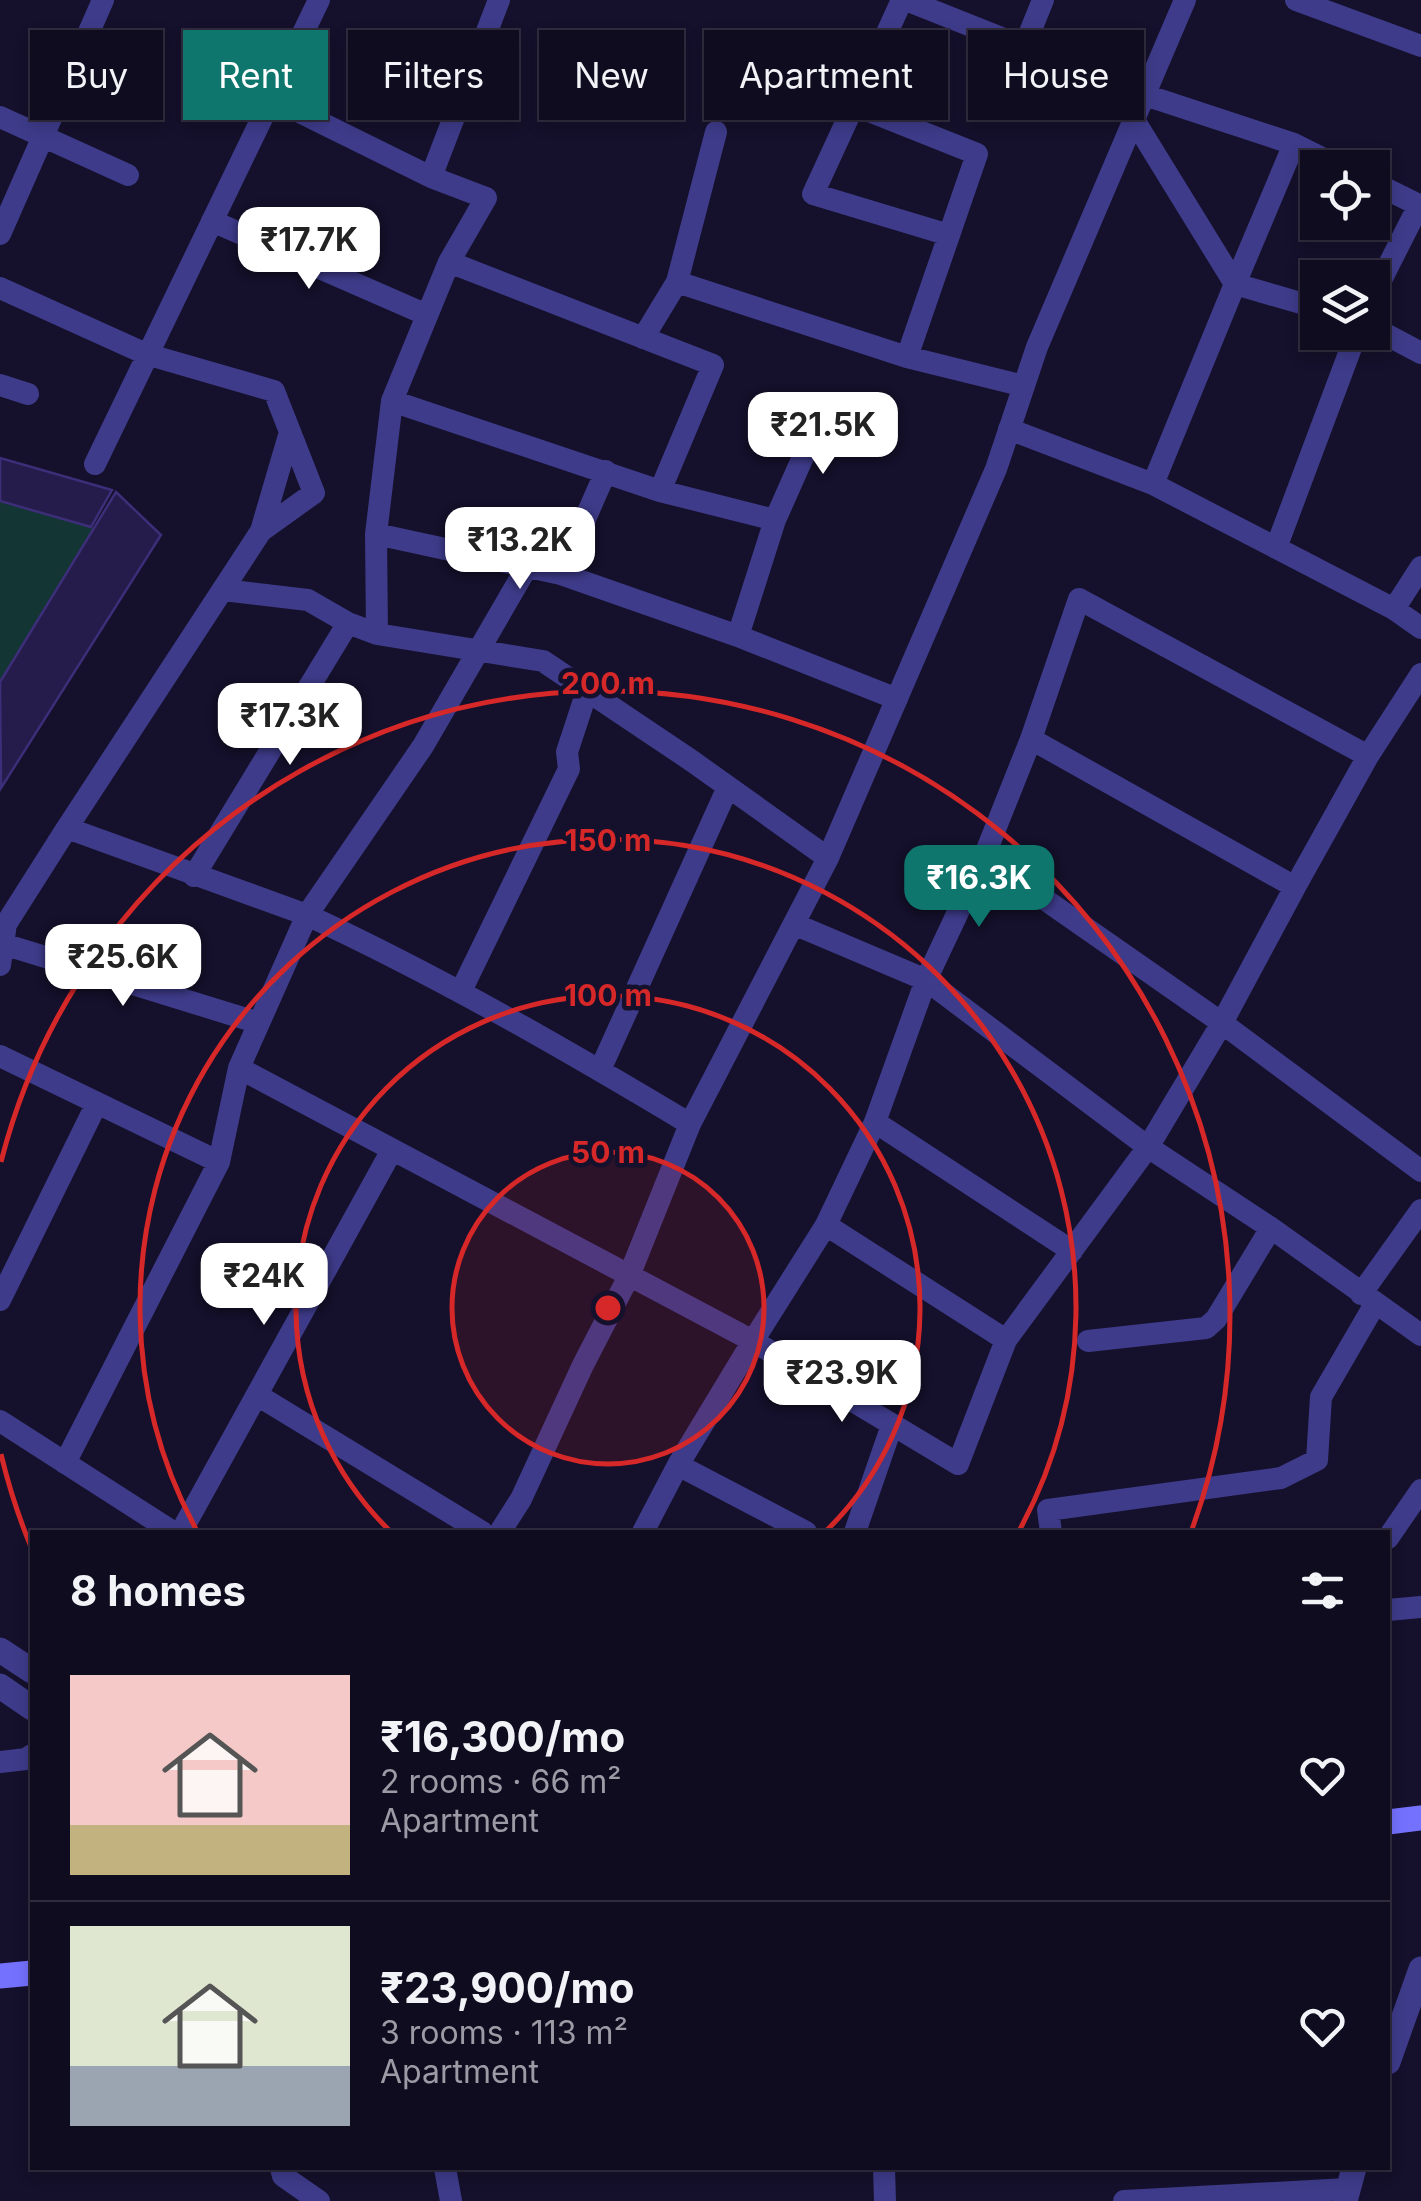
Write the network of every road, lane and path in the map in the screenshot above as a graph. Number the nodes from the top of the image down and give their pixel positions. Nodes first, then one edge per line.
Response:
1 (103, 0) edge
2 (319, 0) edge
3 (499, 0) edge
4 (904, 0) edge
5 (1042, 0) edge
6 (1185, 0) edge
7 (1296, 0) edge
8 (1358, 10) edge
9 (305, 30) edge
10 (890, 30) edge
11 (982, 30) edge
12 (1030, 30) edge
13 (1421, 46) edge
14 (1145, 94) joint
15 (0, 117) edge
16 (262, 120) edge
17 (316, 120) edge
18 (847, 120) edge
19 (892, 120) edge
20 (1134, 120) joint
21 (716, 132) dead end
22 (42, 138) junction
23 (1294, 144) junction
24 (1306, 150) edge
25 (128, 175) dead end
26 (431, 177) junction
27 (1390, 191) edge
28 (1420, 205) edge
29 (212, 221) junction
30 (0, 234) edge
31 (948, 235) junction
32 (448, 262) junction
33 (1390, 263) edge
34 (676, 282) junction
35 (1235, 284) junction
36 (0, 288) edge
37 (1300, 303) edge
38 (427, 315) junction
39 (1390, 336) edge
40 (643, 338) junction
41 (1350, 350) edge
42 (1421, 353) edge
43 (146, 354) junction
44 (907, 357) junction
45 (0, 385) edge
46 (1024, 386) junction
47 (28, 394) dead end
48 (392, 401) junction
49 (823, 412) dead end
50 (1009, 430) junction
51 (290, 432) junction
52 (95, 464) dead end
53 (606, 471) junction
54 (1153, 484) junction
55 (660, 491) junction
56 (775, 520) junction
57 (261, 531) junction
58 (376, 534) junction
59 (1276, 548) junction
60 (527, 567) junction
61 (1421, 568) edge
62 (561, 574) junction
63 (223, 590) junction
64 (1394, 609) junction
65 (348, 623) junction
66 (1421, 628) edge
67 (377, 634) junction
68 (738, 636) junction
69 (481, 649) junction
70 (1421, 674) edge
71 (587, 691) junction
72 (897, 699) junction
73 (1031, 740) junction
74 (1368, 756) junction
75 (728, 787) junction
76 (67, 828) junction
77 (984, 857) junction
78 (828, 858) junction
79 (194, 876) junction
80 (1295, 887) junction
81 (308, 915) junction
82 (794, 924) junction
83 (2, 955) edge
84 (926, 980) junction
85 (461, 991) junction
86 (259, 1023) junction
87 (1222, 1023) junction
88 (0, 1056) edge
89 (239, 1068) junction
90 (600, 1070) junction
91 (97, 1103) junction
92 (876, 1122) junction
93 (690, 1124) junction
94 (1148, 1147) junction
95 (392, 1150) junction
96 (218, 1162) junction
97 (1421, 1171) edge
98 (1421, 1210) edge
99 (826, 1225) junction
100 (1270, 1228) junction
101 (1072, 1251) junction
102 (629, 1276) junction
103 (1368, 1299) junction
104 (0, 1300) edge
105 (1421, 1336) edge
106 (1006, 1340) junction
107 (1088, 1341) dead end
108 (753, 1342) junction
109 (257, 1395) junction
110 (0, 1421) edge
111 (892, 1425) junction
112 (65, 1463) junction
113 (678, 1464) junction
114 (1421, 1490) edge
115 (169, 1530) edge
116 (182, 1530) edge
117 (479, 1530) edge
118 (501, 1530) edge
119 (644, 1530) edge
120 (802, 1530) edge
121 (855, 1530) edge
122 (1051, 1530) edge
123 (1390, 1535) edge
124 (1421, 1607) edge
125 (1390, 1610) edge
126 (0, 1650) edge
127 (30, 1670) edge
128 (0, 1686) edge
129 (30, 1707) edge
130 (30, 1756) edge
131 (0, 1762) edge
132 (1421, 1818) edge
133 (1390, 1822) edge
134 (1421, 1970) edge
135 (30, 1973) edge
136 (0, 1976) edge
137 (1394, 2025) edge
138 (282, 2170) edge
139 (445, 2170) edge
140 (884, 2170) edge
141 (1348, 2186) edge
142 (318, 2201) edge
143 (452, 2201) edge
144 (885, 2201) edge
145 (1124, 2201) edge

1 - 22 street
2 - 9 street
3 - 26 street
4 - 10 street
4 - 11 street
5 - 12 street
6 - 14 street
7 - 8 street
8 - 13 street
14 - 23 street
15 - 22 street
16 - 29 street
17 - 26 street
18 - 31 street
19 - 31 street
20 - 35 street
20 - 46 street
21 - 34 street
22 - 25 street
22 - 30 street
23 - 24 street
23 - 35 street
26 - 32 street
27 - 28 street
28 - 33 street
29 - 38 street
29 - 43 street
31 - 44 street
32 - 38 street
32 - 40 street
34 - 40 street
34 - 44 street
35 - 37 street
35 - 54 street
36 - 43 street
38 - 48 street
39 - 42 street
40 - 55 street
41 - 59 street
43 - 51 street
43 - 52 street
44 - 46 street
45 - 47 street
46 - 50 street
48 - 53 street
48 - 58 street
49 - 56 street
50 - 54 street
50 - 72 street
51 - 57 street
51 - 57 street
53 - 55 street
53 - 62 street
54 - 59 street
55 - 56 street
56 - 68 street
57 - 63 street
58 - 60 street
58 - 67 street
59 - 64 street
60 - 62 street
60 - 69 street
61 - 64 street
62 - 68 street
63 - 65 street
63 - 76 street
64 - 66 street
65 - 67 street
65 - 79 street
67 - 69 street
68 - 72 street
69 - 71 street
69 - 81 street
70 - 74 street
71 - 75 street
71 - 85 street
72 - 78 street
73 - 74 street
73 - 77 street
73 - 80 street
74 - 80 street
75 - 78 street
75 - 90 street
76 - 79 street
76 - 83 street
77 - 84 street
77 - 87 street
78 - 82 street
79 - 81 street
80 - 87 street
81 - 85 street
81 - 86 street
82 - 84 street
82 - 93 street
83 - 86 street
84 - 92 street
84 - 94 street
85 - 90 street
86 - 89 street
87 - 94 street
87 - 97 street
88 - 91 street
89 - 95 street
89 - 96 street
90 - 93 street
91 - 96 street
91 - 104 street
92 - 99 street
92 - 101 street
93 - 102 street
94 - 100 street
94 - 101 street
95 - 102 street
95 - 109 street
96 - 112 street
98 - 103 street
99 - 106 street
99 - 108 street
100 - 103 street
100 - 107 street
101 - 106 street
102 - 108 street
102 - 118 street
103 - 105 street
103 - 122 street
106 - 111 street
108 - 111 street
108 - 113 street
109 - 116 street
109 - 117 street
110 - 112 street
111 - 121 street
112 - 115 street
113 - 119 street
113 - 120 street
114 - 123 street
124 - 125 street
126 - 127 street
128 - 129 street
130 - 131 street
132 - 133 main road
134 - 137 street
135 - 136 main road
138 - 142 street
139 - 143 street
140 - 144 street
141 - 145 street

